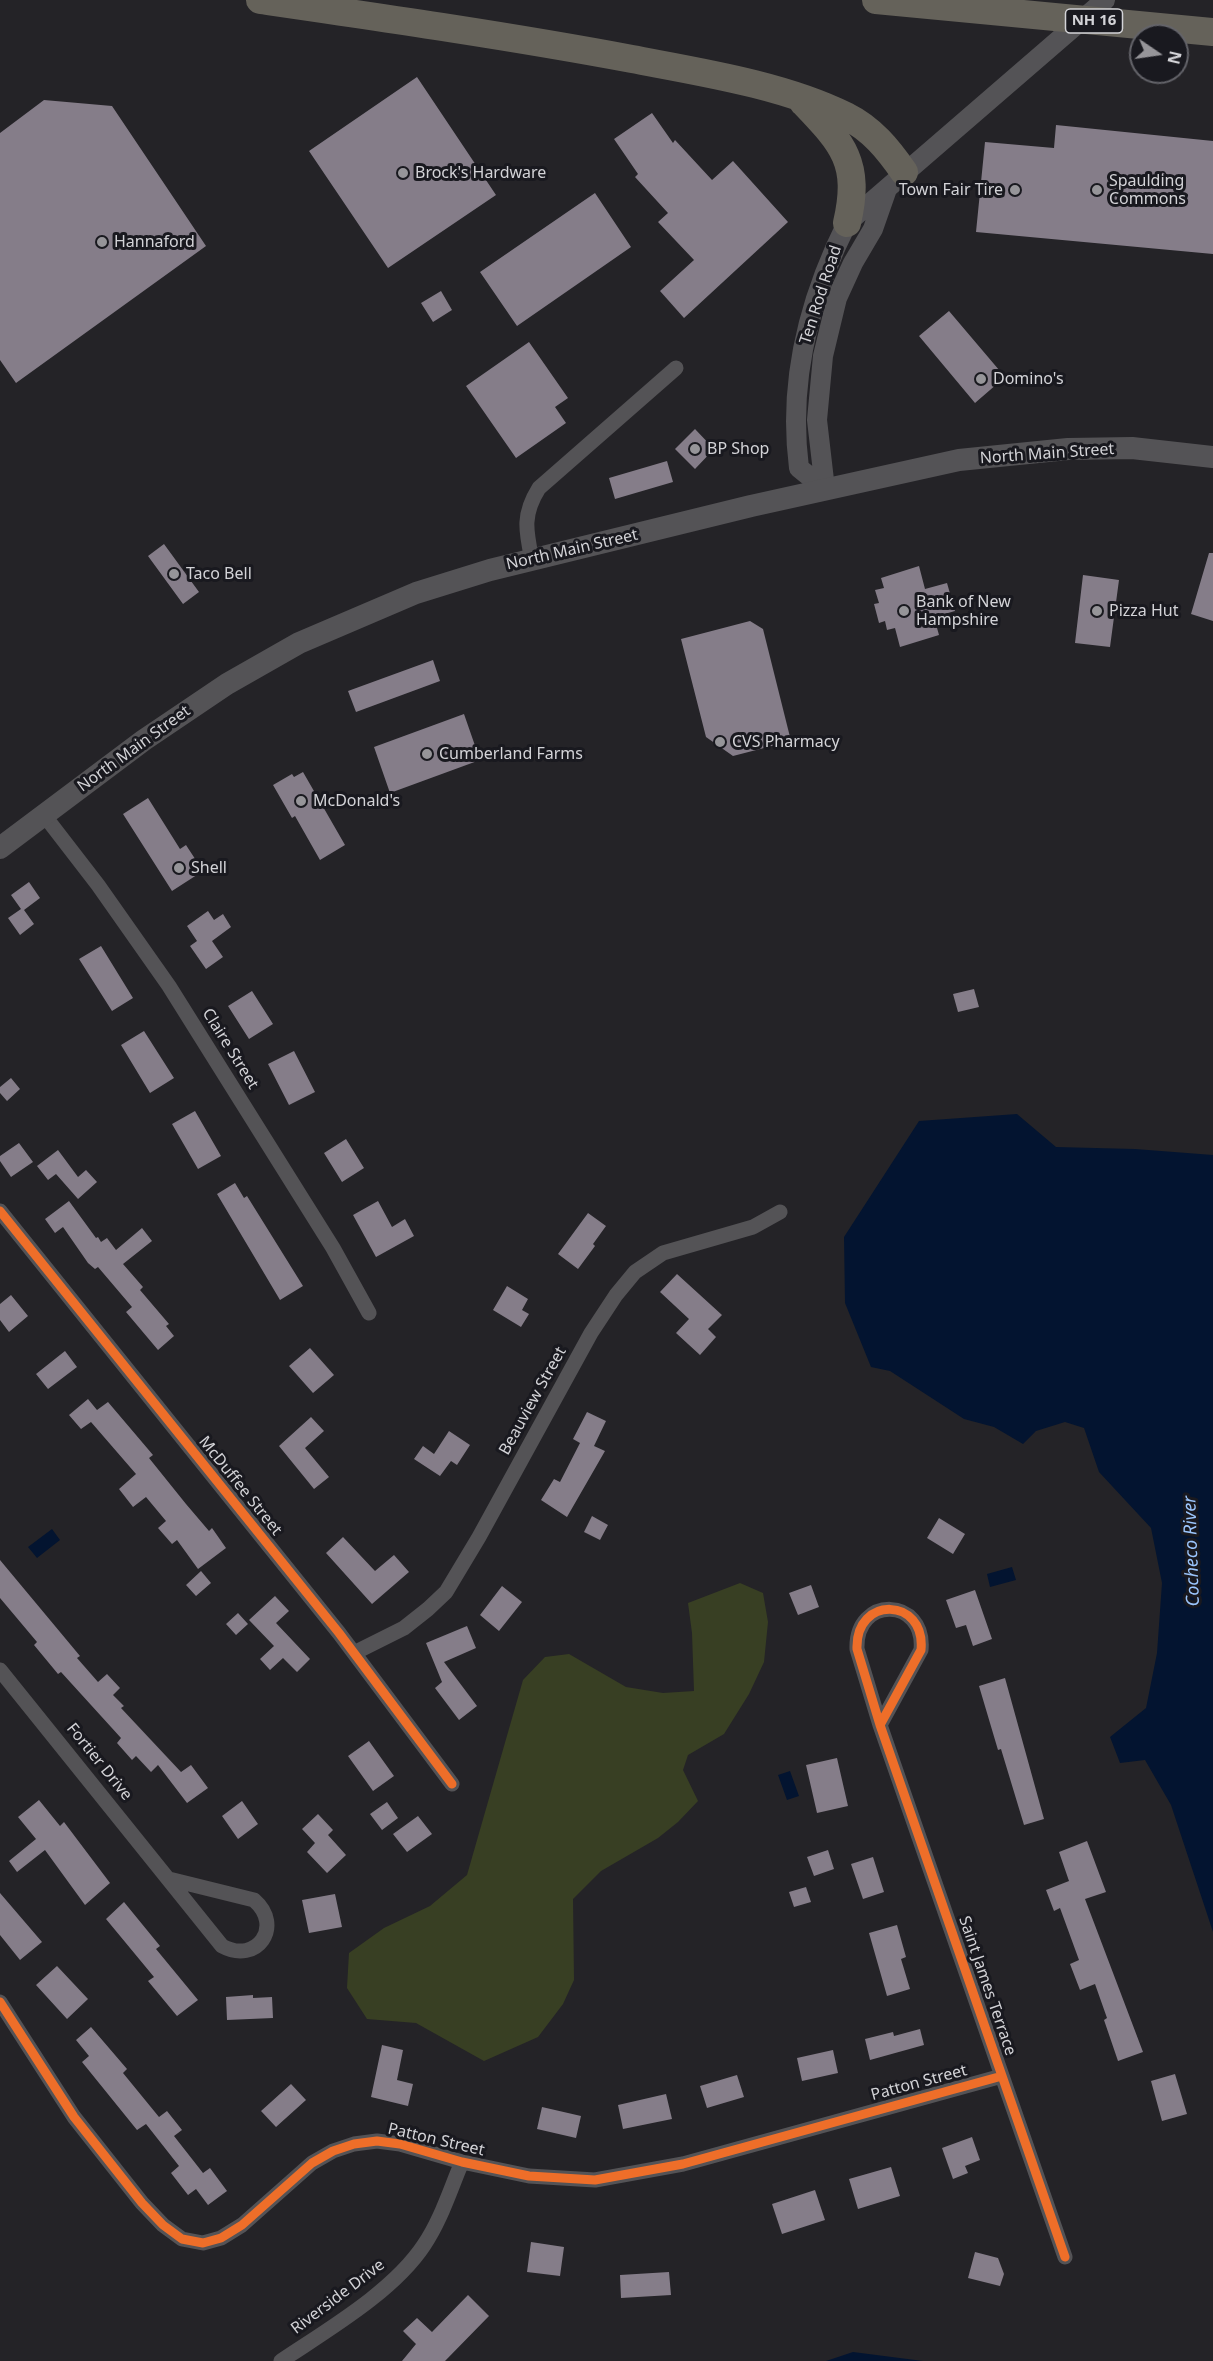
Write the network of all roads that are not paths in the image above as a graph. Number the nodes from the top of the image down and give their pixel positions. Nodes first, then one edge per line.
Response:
1 (260, 0) edge
2 (876, 0) edge
3 (1105, 0) edge
4 (1213, 32) edge
5 (799, 98) junction
6 (896, 180) junction
7 (847, 223) junction
8 (676, 368) dead end
9 (1213, 457) edge
10 (825, 489) junction
11 (532, 560) junction
12 (44, 815) junction
13 (0, 848) edge
14 (0, 1211) edge
15 (780, 1212) dead end
16 (369, 1313) dead end
17 (354, 1653) junction
18 (0, 1670) edge
19 (880, 1725) junction
20 (452, 1784) dead end
21 (169, 1879) junction
22 (2, 2010) edge
23 (1002, 2076) junction
24 (462, 2162) junction
25 (1065, 2257) dead end
26 (281, 2361) edge

1 - 5 highway
2 - 4 highway, NH 16
3 - 6 street, Ten Rod Road
5 - 6 highway
5 - 7 highway
6 - 7 street, Ten Rod Road
6 - 10 street, Ten Rod Road
7 - 10 street, Ten Rod Road
8 - 11 street
9 - 10 main road, North Main Street
10 - 11 main road, North Main Street
11 - 12 main road, North Main Street
12 - 13 main road, North Main Street
12 - 16 street, Claire Street
14 - 17 street, McDuffee Street
15 - 17 street, Beauview Street
17 - 20 street, McDuffee Street
18 - 21 street, Fortier Drive
19 - 19 street, Saint James Terrace
19 - 23 street, Saint James Terrace
21 - 21 street, Fortier Drive
22 - 24 street, Patton Street
23 - 24 street, Patton Street
23 - 25 street, Saint James Terrace
24 - 26 street, Riverside Drive

